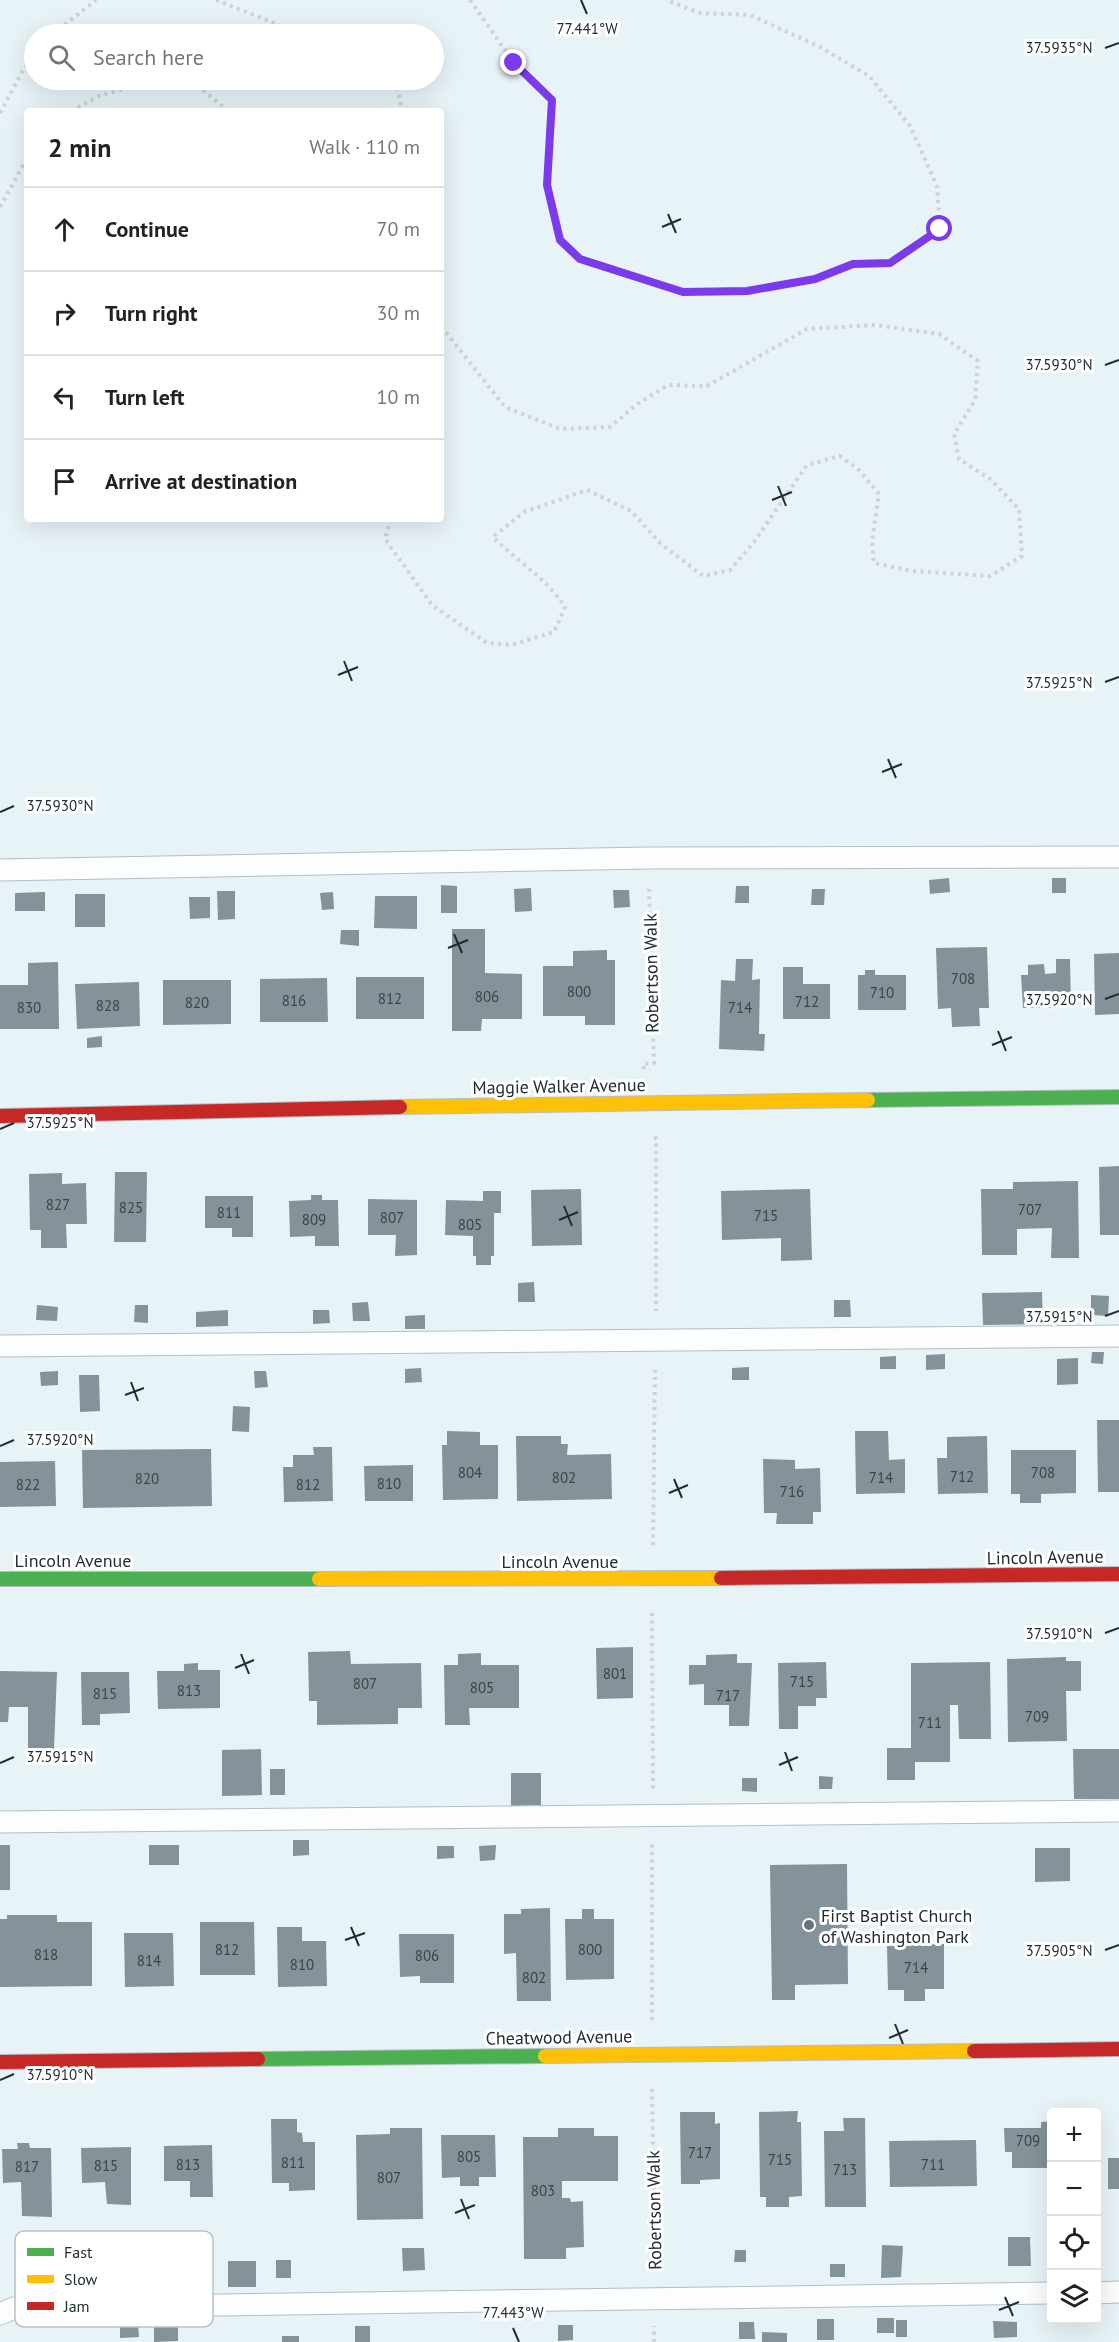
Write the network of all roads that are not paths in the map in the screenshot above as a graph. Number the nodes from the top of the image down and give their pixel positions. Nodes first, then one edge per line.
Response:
1 (1119, 857) edge
2 (0, 870) edge
3 (1119, 1097) edge
4 (0, 1116) edge
5 (1119, 1336) edge
6 (0, 1346) edge
7 (1119, 1574) edge
8 (0, 1579) edge
9 (1119, 1811) edge
10 (0, 1822) edge
11 (1119, 2049) edge
12 (0, 2062) edge
13 (1119, 2292) edge
14 (1101, 2293) edge
15 (1047, 2294) edge
16 (213, 2306) edge
17 (15, 2308) edge
18 (0, 2314) edge

1 - 2 lane
3 - 4 street, Maggie Walker Avenue
5 - 6 lane
7 - 8 street, Lincoln Avenue
9 - 10 lane
11 - 12 street, Cheatwood Avenue
13 - 14 lane
15 - 16 lane
17 - 18 lane

